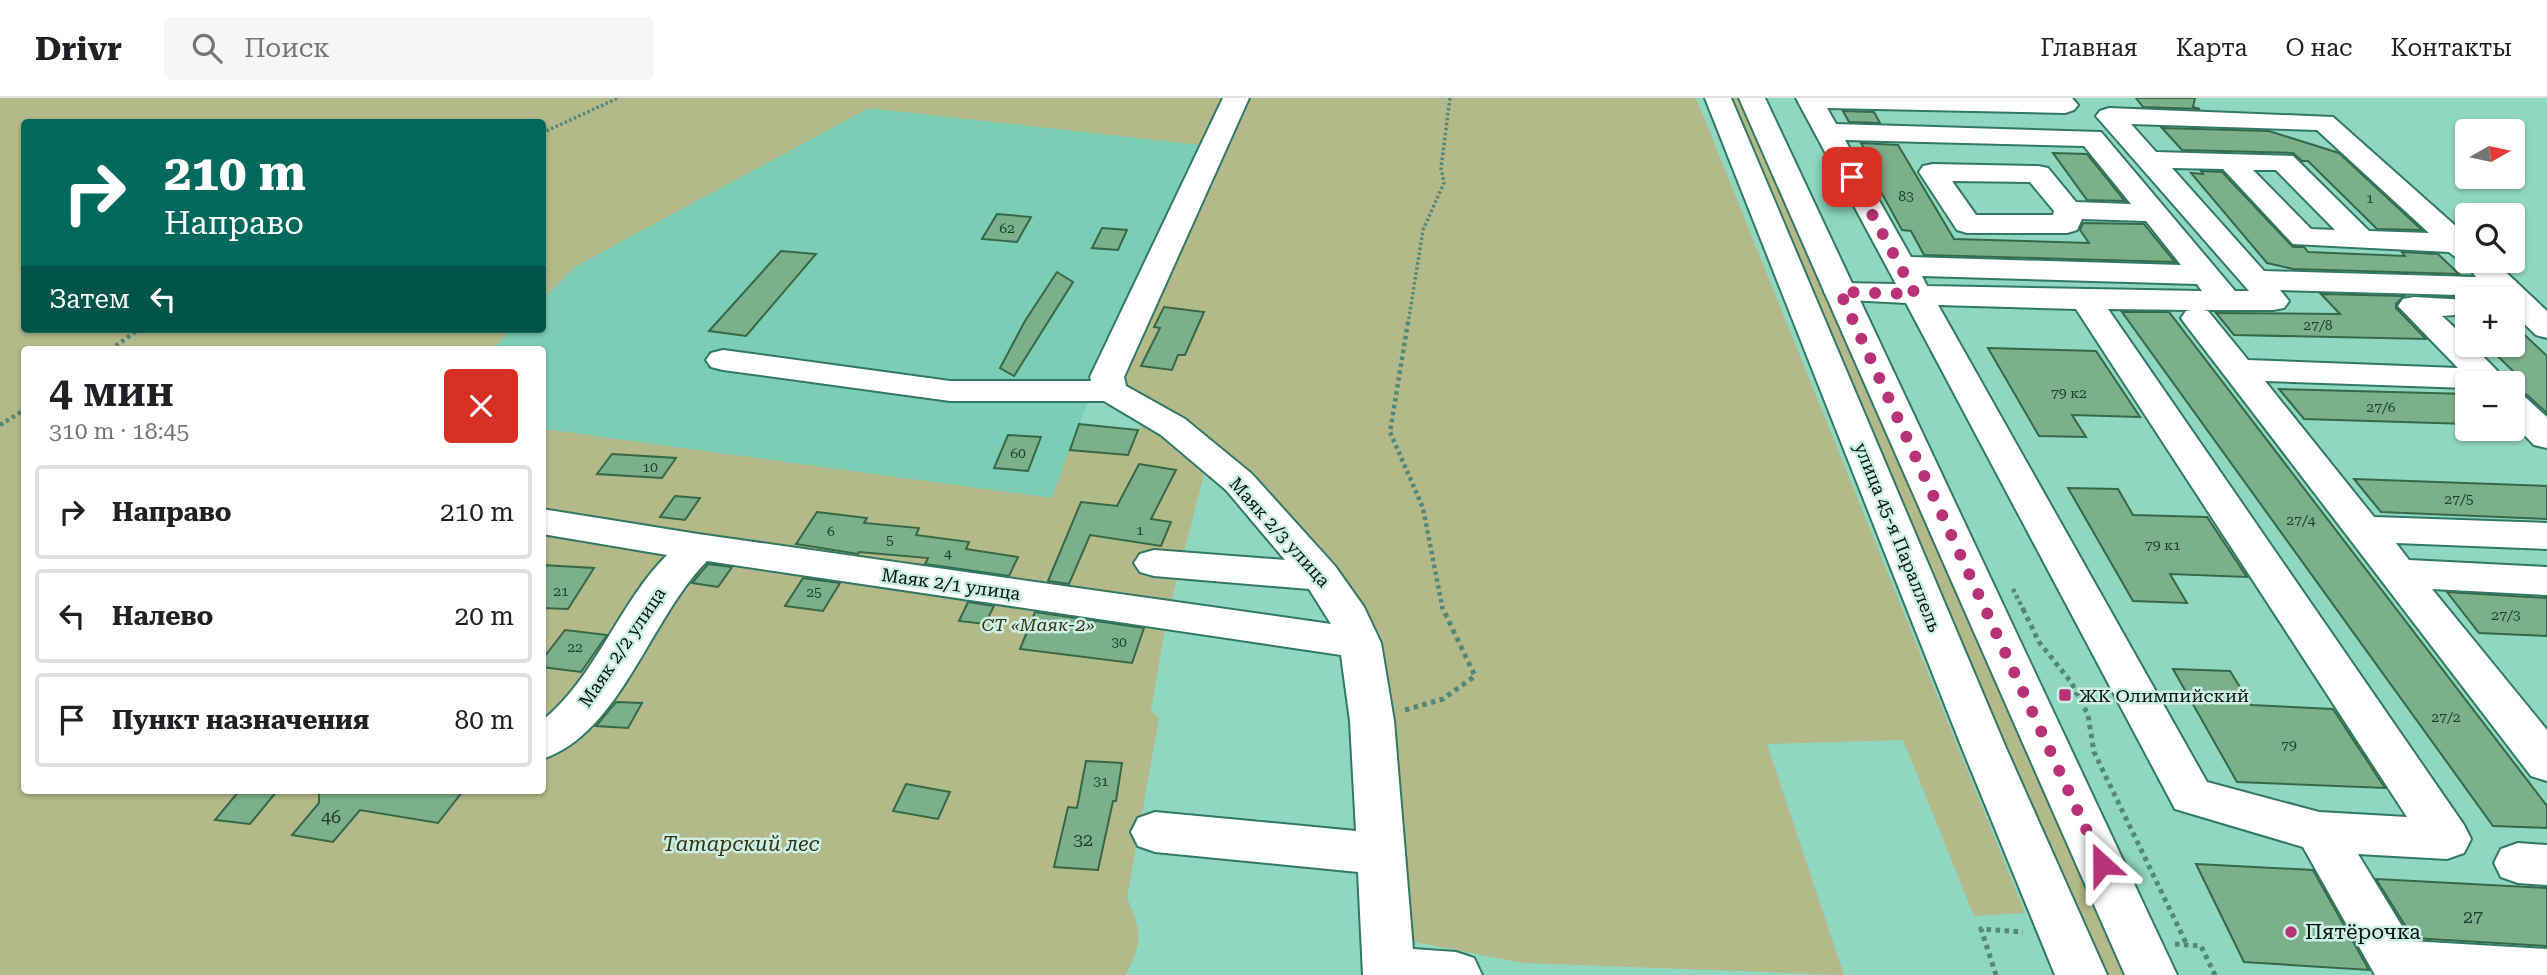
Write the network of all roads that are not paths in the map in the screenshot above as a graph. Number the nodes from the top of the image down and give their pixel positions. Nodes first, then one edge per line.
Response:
1 (1236, 98) edge
2 (1718, 98) edge
3 (1752, 98) edge
4 (2059, 98) edge
5 (2298, 98) edge
6 (1809, 99) edge
7 (2324, 121) junction
8 (1827, 132) junction
9 (1939, 135) junction
10 (2149, 160) junction
11 (2231, 162) junction
12 (1963, 173) junction
13 (2067, 210) junction
14 (2154, 212) junction
15 (2361, 240) junction
16 (2455, 241) edge
17 (2455, 251) edge
18 (2490, 273) edge
19 (2205, 275) junction
20 (1908, 280) junction
21 (2258, 280) junction
22 (1840, 292) junction
23 (2086, 300) junction
24 (2455, 308) edge
25 (2528, 308) edge
26 (2211, 309) junction
27 (2455, 347) edge
28 (2465, 357) edge
29 (723, 360) dead end
30 (2232, 362) junction
31 (2479, 371) edge
32 (2455, 374) edge
33 (1111, 391) junction
34 (2525, 416) edge
35 (2547, 437) edge
36 (546, 523) edge
37 (2363, 529) junction
38 (2547, 536) edge
39 (698, 547) junction
40 (1154, 563) dead end
41 (2398, 573) junction
42 (1321, 576) junction
43 (2547, 580) edge
44 (1360, 643) junction
45 (546, 741) edge
46 (2547, 764) edge
47 (1155, 832) dead end
48 (2319, 832) junction
49 (1383, 854) junction
50 (2399, 969) edge
51 (2547, 972) edge
52 (1389, 973) edge
53 (1456, 975) edge
54 (2081, 975) edge
55 (2151, 975) edge

1 - 33 main road
2 - 54 main road, улица 45-я Параллель
3 - 22 main road
4 - 6 main road
5 - 7 main road
6 - 8 main road
7 - 10 main road
7 - 16 main road
8 - 9 main road
8 - 20 main road
9 - 12 main road
9 - 14 main road
10 - 11 main road
10 - 21 main road
11 - 15 main road
11 - 15 main road
12 - 13 main road
12 - 13 main road
13 - 14 main road
14 - 19 main road
15 - 17 main road
18 - 25 main road
19 - 20 main road
19 - 26 main road
20 - 22 main road
20 - 23 main road
20 - 48 main road
21 - 25 main road
21 - 26 main road
22 - 55 main road
23 - 26 main road
23 - 48 main road
24 - 27 main road
26 - 30 main road
28 - 31 main road
29 - 33 main road
30 - 32 main road
30 - 37 main road
33 - 42 main road, Маяк 2/3 улица
34 - 35 main road
36 - 39 main road, Маяк 2/1 улица
37 - 38 main road
37 - 41 main road
39 - 44 main road, Маяк 2/1 улица
39 - 45 main road, Маяк 2/2 улица
40 - 42 main road
41 - 43 main road
41 - 46 main road
42 - 44 main road, Маяк 2/3 улица
44 - 49 main road, Маяк 2/3 улица
47 - 49 main road
48 - 50 main road
49 - 52 main road, Маяк 2/3 улица
50 - 51 main road
52 - 53 main road

